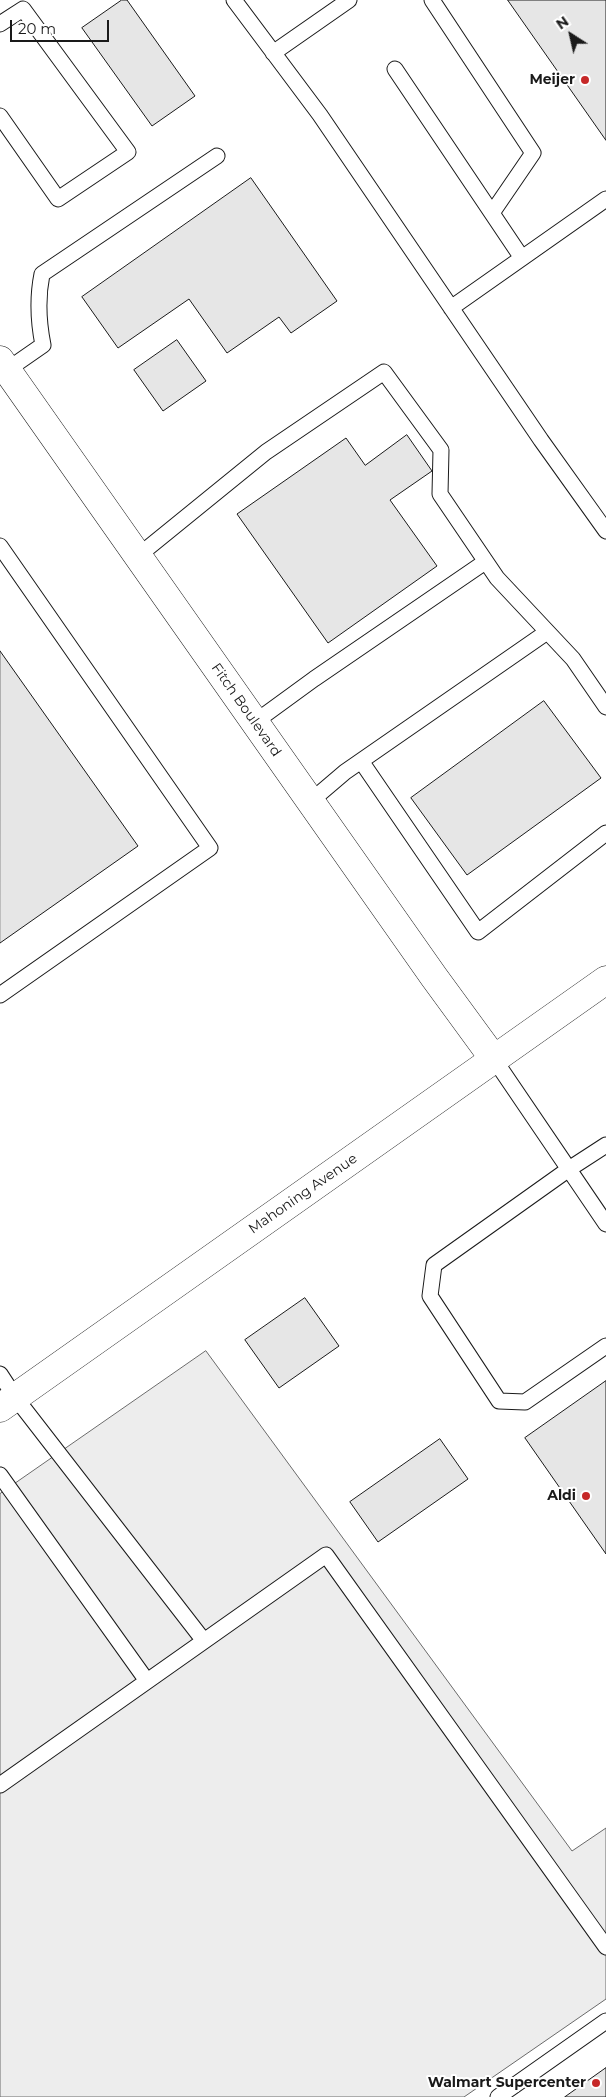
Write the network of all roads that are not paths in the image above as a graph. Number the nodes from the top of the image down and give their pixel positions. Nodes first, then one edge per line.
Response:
1 (234, 0) edge
2 (349, 0) edge
3 (432, 0) edge
4 (0, 24) edge
5 (273, 53) junction
6 (395, 69) dead end
7 (0, 116) edge
8 (217, 156) dead end
9 (606, 199) edge
10 (492, 213) junction
11 (522, 258) junction
12 (451, 308) junction
13 (4, 365) edge
14 (606, 531) edge
15 (0, 546) edge
16 (138, 556) junction
17 (486, 562) junction
18 (547, 632) junction
19 (606, 707) edge
20 (255, 722) junction
21 (361, 760) junction
22 (310, 801) junction
23 (606, 833) edge
24 (606, 980) edge
25 (0, 995) edge
26 (494, 1058) junction
27 (606, 1145) edge
28 (569, 1169) junction
29 (606, 1224) edge
30 (606, 1346) edge
31 (0, 1374) edge
32 (8, 1403) edge
33 (0, 1475) edge
34 (204, 1641) junction
35 (147, 1681) junction
36 (0, 1785) edge
37 (606, 1947) edge
38 (606, 2021) edge
39 (498, 2097) edge

1 - 5 lane
2 - 5 lane
3 - 10 lane
4 - 7 lane
5 - 12 lane
6 - 10 lane
8 - 13 lane
9 - 11 lane
10 - 11 lane
11 - 12 lane
12 - 14 lane
13 - 16 street, Fitch Boulevard
15 - 25 lane
16 - 17 lane
16 - 20 street, Fitch Boulevard
17 - 18 lane
17 - 20 lane
18 - 19 lane
18 - 21 lane
20 - 22 street, Fitch Boulevard
21 - 22 lane
21 - 23 lane
22 - 26 street, Fitch Boulevard
24 - 26 street, Mahoning Avenue
26 - 28 lane
26 - 32 street, Mahoning Avenue
27 - 28 lane
28 - 29 lane
28 - 30 lane
31 - 32 lane
32 - 34 lane
33 - 35 lane
34 - 35 lane
34 - 37 lane
35 - 36 lane
38 - 39 lane

